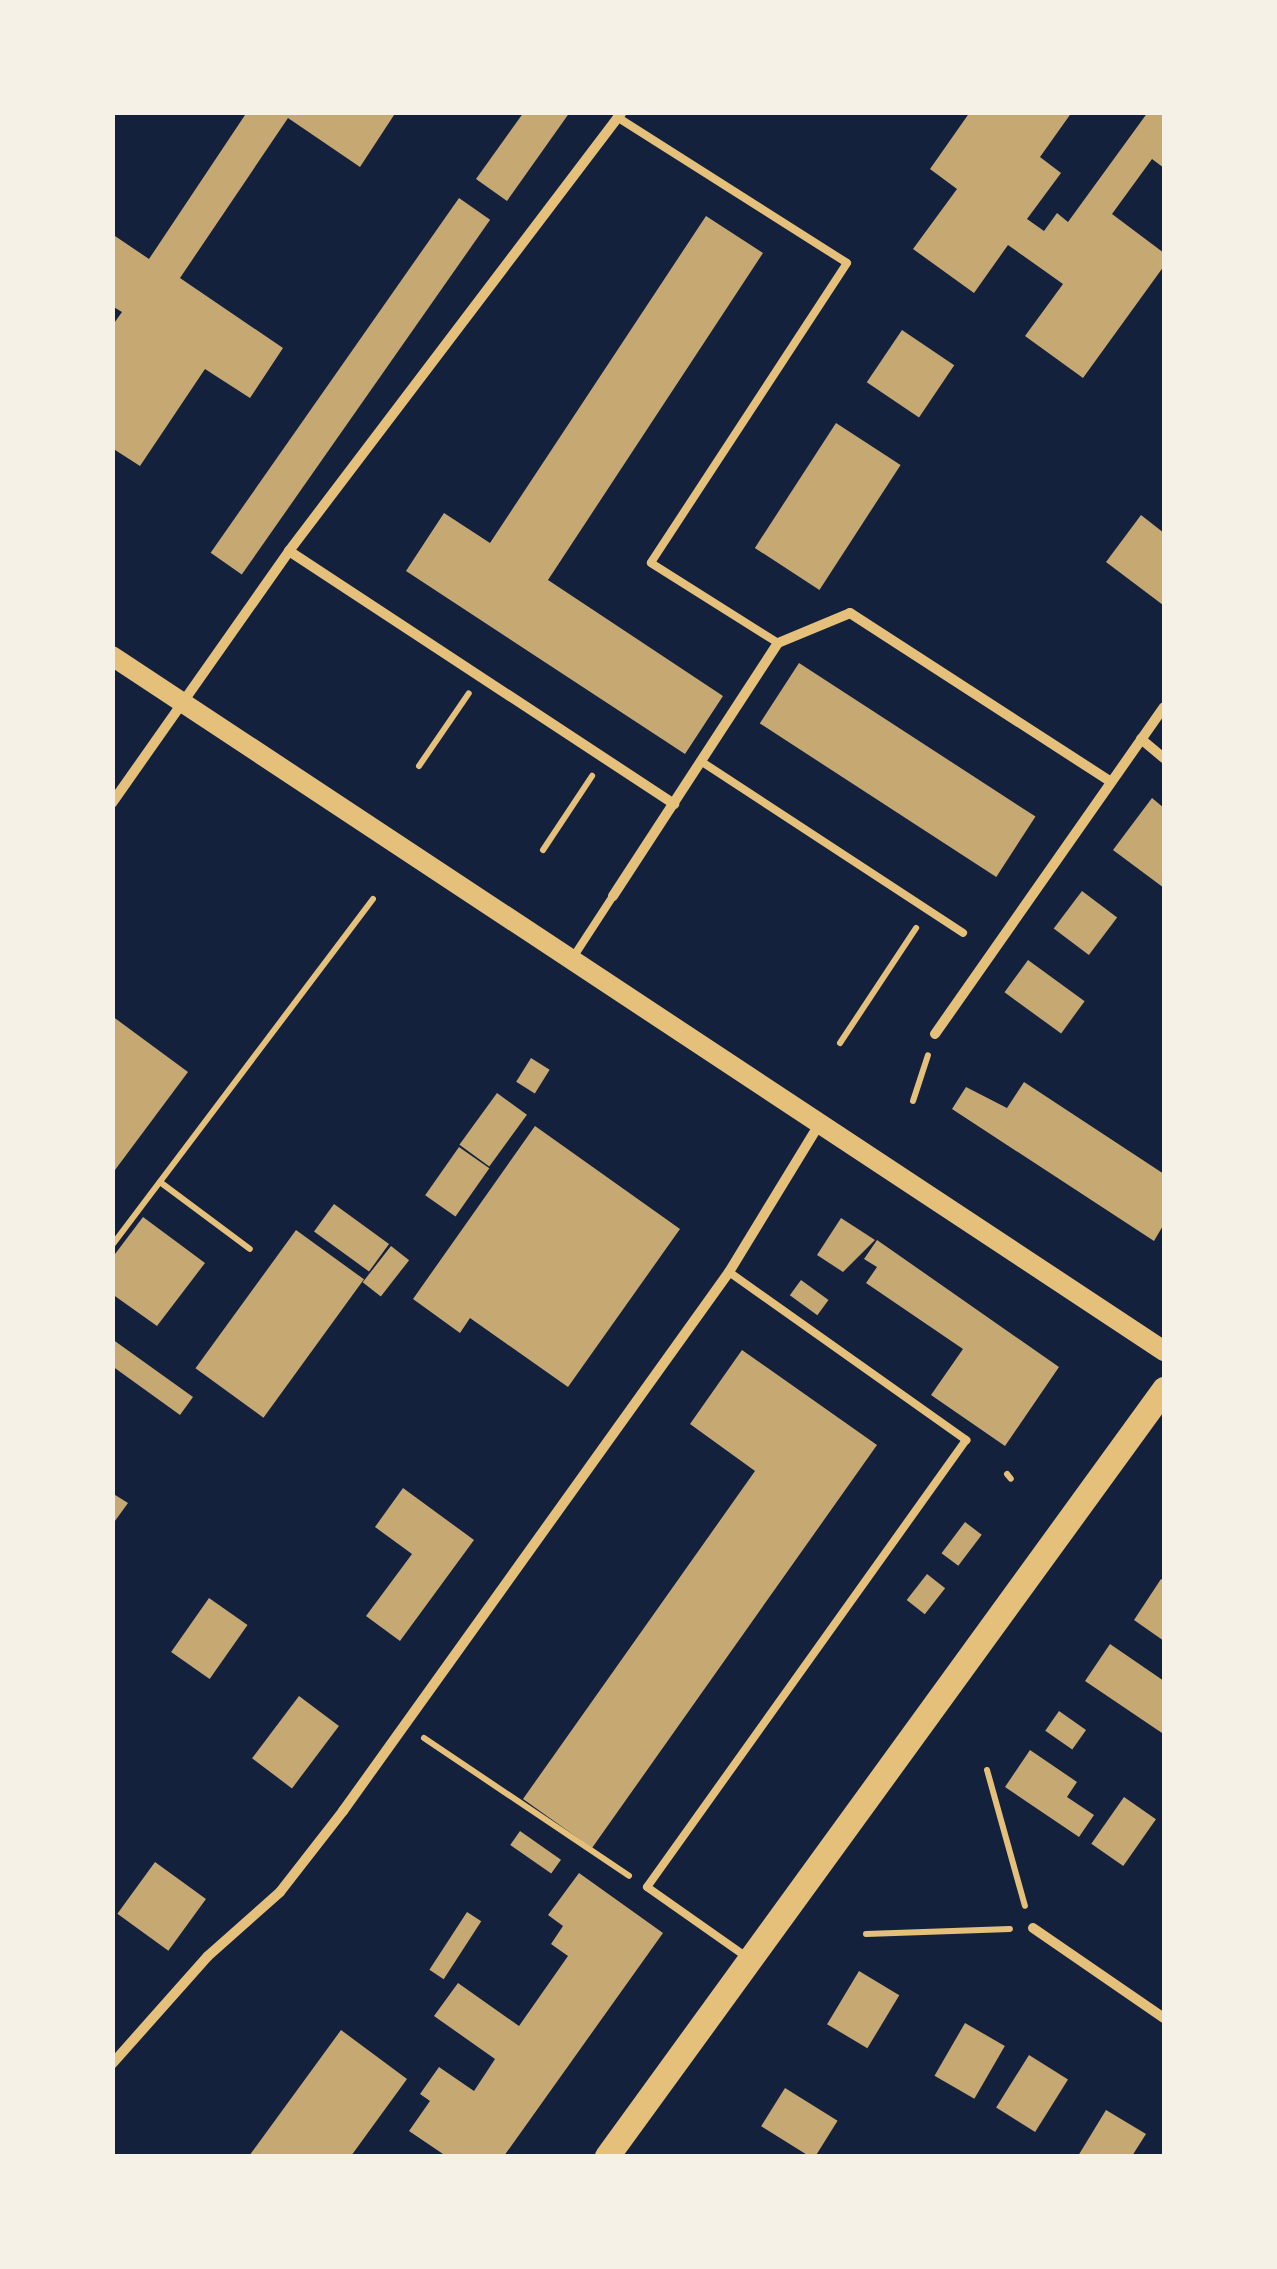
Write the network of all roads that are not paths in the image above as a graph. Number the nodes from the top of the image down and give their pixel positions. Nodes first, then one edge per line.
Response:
1 (619, 115) edge
2 (288, 551) junction
3 (778, 643) junction
4 (112, 656) edge
5 (184, 704) junction
6 (1164, 708) edge
7 (1141, 739) junction
8 (1164, 758) edge
9 (702, 762) junction
10 (1110, 781) junction
11 (112, 804) edge
12 (674, 804) junction
13 (613, 896) joint
14 (963, 933) dead end
15 (572, 960) junction
16 (935, 1034) road end
17 (820, 1123) junction
18 (729, 1272) junction
19 (1164, 1351) edge
20 (1164, 1389) edge
21 (1033, 1928) road end
22 (753, 1962) junction
23 (1164, 2018) edge
24 (112, 2064) edge
25 (608, 2156) edge

1 - 2 street
1 - 3 lane
2 - 5 street
2 - 12 street
3 - 9 street
3 - 10 street
4 - 5 main road
5 - 11 street
5 - 15 main road
6 - 7 street
7 - 8 street
7 - 10 street
9 - 12 street
9 - 14 lane
10 - 16 street
12 - 13 street
13 - 15 lane
15 - 17 main road
17 - 18 street
17 - 19 main road
18 - 22 lane
18 - 24 street
20 - 22 main road
21 - 23 street
22 - 25 main road

